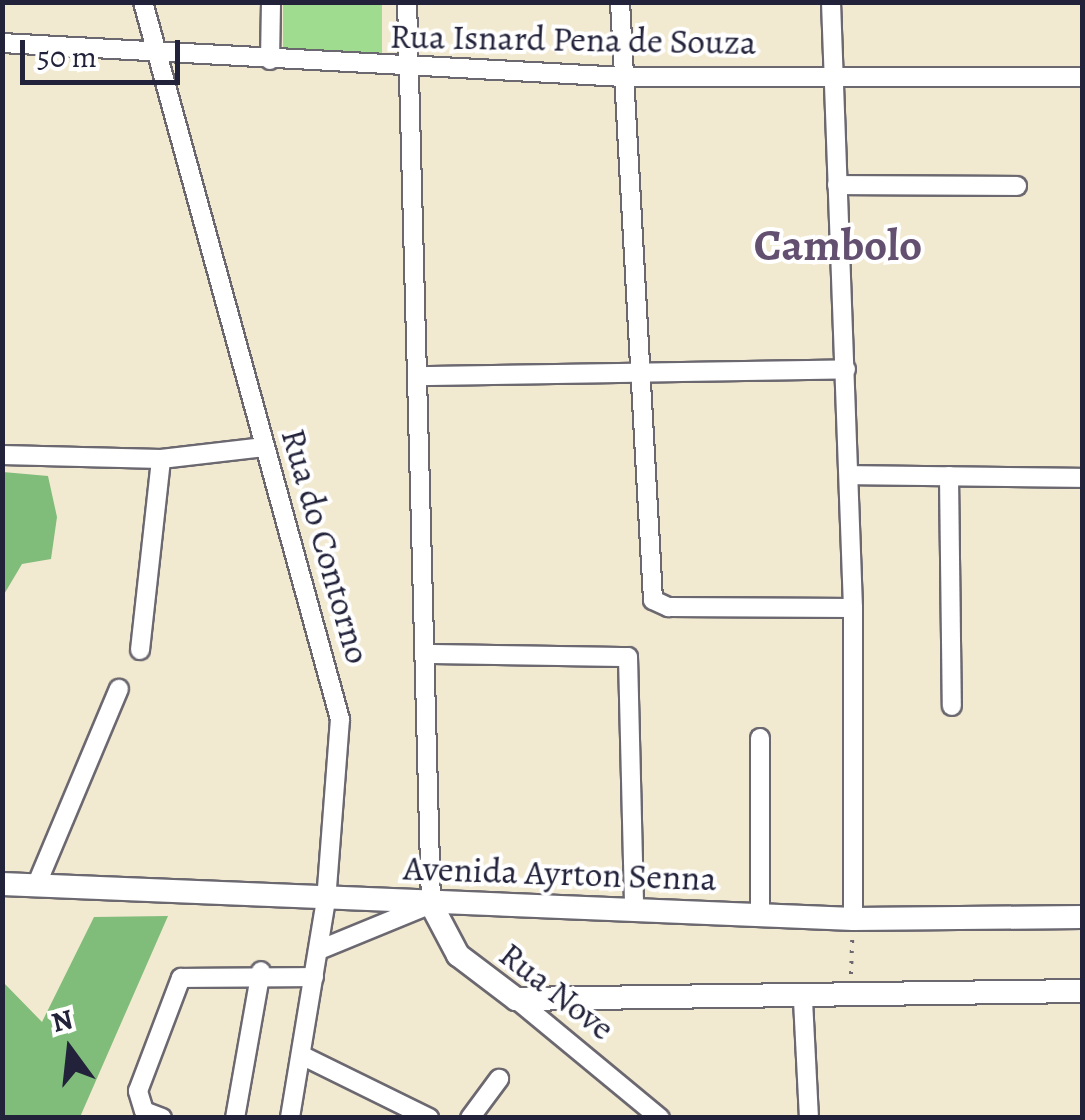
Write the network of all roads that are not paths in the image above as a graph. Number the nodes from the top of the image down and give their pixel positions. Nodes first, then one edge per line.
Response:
1 (143, 2) edge
2 (271, 2) edge
3 (407, 2) edge
4 (620, 2) edge
5 (831, 2) edge
6 (2, 43) edge
7 (158, 54) junction
8 (270, 60) junction
9 (407, 69) junction
10 (622, 77) junction
11 (832, 77) junction
12 (1082, 77) edge
13 (836, 185) junction
14 (1017, 186) dead end
15 (846, 369) junction
16 (637, 374) junction
17 (422, 376) junction
18 (264, 447) junction
19 (2, 455) edge
20 (161, 459) junction
21 (849, 475) junction
22 (949, 476) junction
23 (1082, 478) edge
24 (853, 608) junction
25 (140, 650) dead end
26 (426, 654) junction
27 (119, 689) dead end
28 (952, 706) dead end
29 (760, 738) dead end
30 (2, 884) edge
31 (36, 886) junction
32 (326, 900) junction
33 (431, 904) junction
34 (634, 909) junction
35 (760, 914) junction
36 (1082, 917) edge
37 (853, 919) junction
38 (318, 950) junction
39 (262, 971) junction
40 (314, 976) junction
41 (1082, 990) edge
42 (516, 999) junction
43 (803, 1000) junction
44 (300, 1055) junction
45 (499, 1080) dead end
46 (654, 1116) edge
47 (162, 1118) edge
48 (235, 1118) edge
49 (290, 1118) edge
50 (430, 1118) edge
51 (470, 1118) edge
52 (809, 1118) edge

1 - 7 street, Rua do Contorno
2 - 8 street
3 - 9 street
4 - 10 street
5 - 11 street
6 - 7 street, Rua Isnard Pena de Souza
7 - 8 street, Rua Isnard Pena de Souza
7 - 18 street, Rua do Contorno
8 - 9 street, Rua Isnard Pena de Souza
9 - 10 street, Rua Isnard Pena de Souza
9 - 17 street
10 - 11 street, Rua Isnard Pena de Souza
10 - 16 street
11 - 12 street, Rua Isnard Pena de Souza
11 - 13 street
13 - 14 street
13 - 15 street
15 - 16 street
15 - 21 street
16 - 17 street
16 - 24 street
17 - 26 street
18 - 20 street
18 - 32 street, Rua do Contorno
19 - 20 street
20 - 25 street
21 - 22 street
21 - 24 street
22 - 23 street
22 - 28 street
24 - 37 street
26 - 33 street
26 - 34 street
27 - 31 street
29 - 35 street
30 - 31 street, Avenida Ayrton Senna
31 - 32 street, Avenida Ayrton Senna
32 - 33 street, Avenida Ayrton Senna
32 - 38 street, Rua do Contorno
33 - 34 street, Avenida Ayrton Senna
33 - 38 street
33 - 42 street, Rua Nove
34 - 35 street, Avenida Ayrton Senna
35 - 37 street, Avenida Ayrton Senna
36 - 37 street, Avenida Ayrton Senna
38 - 40 street, Rua do Contorno
39 - 40 street
39 - 47 street
39 - 48 street
40 - 44 street, Rua do Contorno
41 - 43 street
42 - 43 street
42 - 46 street, Rua Nove
43 - 52 street
44 - 49 street, Rua do Contorno
44 - 50 street
45 - 51 street

